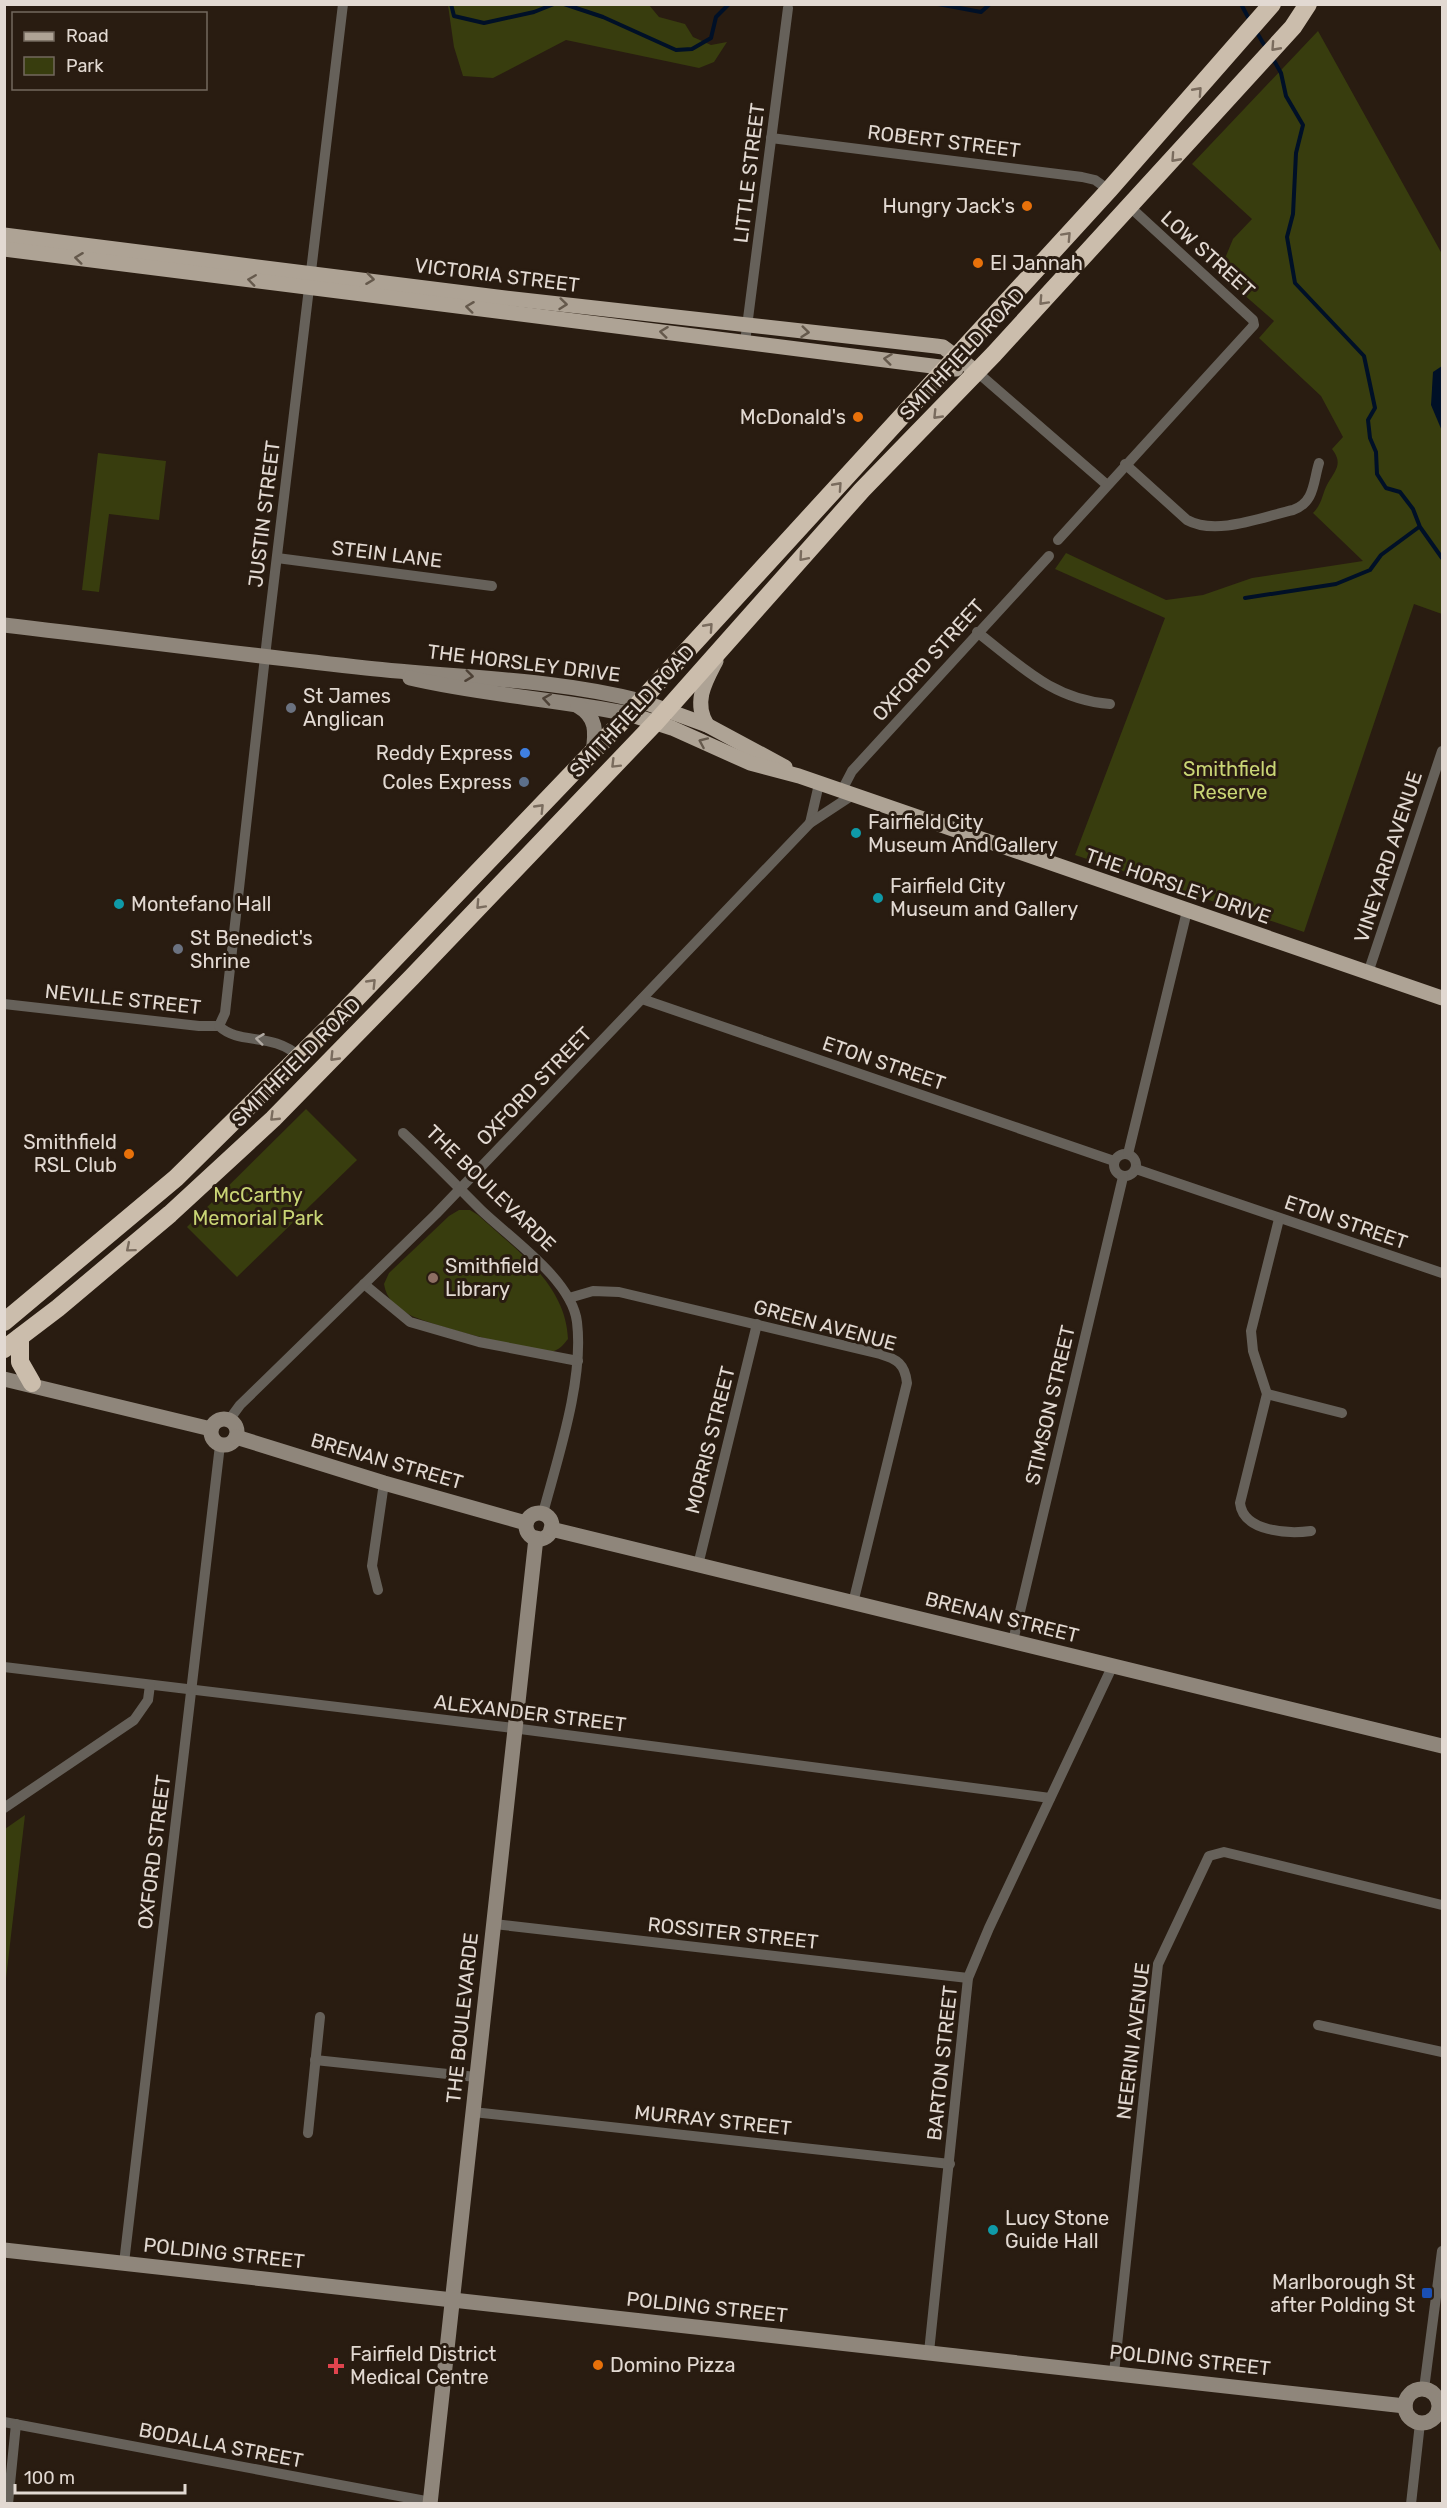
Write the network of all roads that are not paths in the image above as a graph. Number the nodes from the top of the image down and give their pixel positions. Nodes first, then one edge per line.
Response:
1 (343, 4) edge
2 (1272, 4) edge
3 (1308, 4) edge
4 (788, 8) dead end
5 (771, 138) junction
6 (1109, 190) junction
7 (1130, 207) junction
8 (4, 235) edge
9 (4, 249) edge
10 (312, 272) junction
11 (310, 288) junction
12 (747, 325) junction
13 (745, 342) junction
14 (951, 361) junction
15 (977, 372) junction
16 (1125, 464) junction
17 (1319, 464) dead end
18 (1106, 484) junction
19 (1058, 540) dead end
20 (1049, 556) dead end
21 (277, 558) junction
22 (492, 586) dead end
23 (4, 625) edge
24 (977, 632) junction
25 (723, 646) junction
26 (265, 656) junction
27 (369, 668) junction
28 (573, 703) junction
29 (1110, 704) dead end
30 (635, 707) junction
31 (662, 715) junction
32 (707, 725) junction
33 (1443, 751) edge
34 (593, 752) junction
35 (800, 776) junction
36 (819, 784) junction
37 (846, 794) junction
38 (810, 823) junction
39 (1187, 911) junction
40 (1368, 973) junction
41 (1443, 998) edge
42 (642, 999) junction
43 (4, 1004) edge
44 (219, 1026) junction
45 (300, 1057) junction
46 (404, 1133) dead end
47 (1128, 1154) junction
48 (1114, 1161) junction
49 (1136, 1169) junction
50 (1123, 1177) junction
51 (462, 1187) junction
52 (1279, 1219) junction
53 (54, 1269) dead end
54 (1443, 1273) edge
55 (364, 1284) junction
56 (570, 1298) junction
57 (4, 1309) edge
58 (4, 1322) edge
59 (757, 1324) junction
60 (20, 1337) junction
61 (4, 1349) edge
62 (578, 1361) junction
63 (4, 1378) edge
64 (32, 1383) junction
65 (1267, 1394) junction
66 (1342, 1413) dead end
67 (229, 1420) junction
68 (211, 1429) junction
69 (236, 1437) junction
70 (220, 1445) junction
71 (384, 1483) junction
72 (543, 1513) junction
73 (526, 1523) junction
74 (551, 1529) junction
75 (1311, 1531) dead end
76 (536, 1538) junction
77 (698, 1565) junction
78 (378, 1590) dead end
79 (853, 1603) junction
80 (1013, 1641) junction
81 (1113, 1665) junction
82 (4, 1667) edge
83 (150, 1685) junction
84 (191, 1690) junction
85 (515, 1729) junction
86 (1443, 1746) edge
87 (1050, 1798) junction
88 (4, 1808) edge
89 (1443, 1905) edge
90 (494, 1924) junction
91 (968, 1977) junction
92 (320, 2017) dead end
93 (1318, 2025) dead end
94 (1443, 2052) edge
95 (315, 2060) junction
96 (476, 2077) junction
97 (473, 2112) junction
98 (308, 2133) dead end
99 (950, 2164) junction
100 (4, 2250) edge
101 (1443, 2251) edge
102 (124, 2263) junction
103 (452, 2300) junction
104 (929, 2352) junction
105 (1114, 2373) junction
106 (1424, 2389) junction
107 (1405, 2406) junction
108 (1441, 2410) edge
109 (1420, 2422) junction
110 (10, 2423) edge
111 (430, 2503) edge
112 (8, 2504) edge
113 (1411, 2504) edge

1 - 10 street, JUSTIN STREET
6 -> 2 highway, SMITHFIELD ROAD
3 -> 7 highway, SMITHFIELD ROAD
4 - 5 street, LITTLE STREET
5 - 6 street, ROBERT STREET
5 - 12 street, LITTLE STREET
14 -> 6 highway, SMITHFIELD ROAD
7 -> 15 highway, SMITHFIELD ROAD
7 - 16 street, LOW STREET
8 - 10 main road, VICTORIA STREET
11 -> 9 main road, VICTORIA STREET
10 - 11 street, JUSTIN STREET
10 -> 12 main road, VICTORIA STREET
13 -> 11 main road, VICTORIA STREET
11 - 21 street, JUSTIN STREET
12 - 13 street, LITTLE STREET
12 -> 14 main road, VICTORIA STREET
14 -> 13 main road, VICTORIA STREET
14 - 15 main road, VICTORIA STREET
30 -> 14 highway, SMITHFIELD ROAD
15 - 18 street
15 -> 25 highway, SMITHFIELD ROAD
16 - 17 street
16 - 18 street
18 - 19 street
20 - 24 street, OXFORD STREET
21 - 22 street, STEIN LANE
21 - 26 street, JUSTIN STREET
23 - 26 street, THE HORSLEY DRIVE
24 - 29 street
24 - 37 street, OXFORD STREET
25 - 31 highway, SMITHFIELD ROAD
25 - 32 main road
26 - 27 street, THE HORSLEY DRIVE
26 - 44 street, JUSTIN STREET
28 -> 27 street, THE HORSLEY DRIVE
27 -> 30 street, THE HORSLEY DRIVE
28 - 30 street, THE HORSLEY DRIVE
28 - 34 street
30 - 31 main road, THE HORSLEY DRIVE
30 - 34 highway, SMITHFIELD ROAD
31 - 32 main road, THE HORSLEY DRIVE
35 -> 31 main road, THE HORSLEY DRIVE
31 -> 60 highway, SMITHFIELD ROAD
32 - 35 main road, THE HORSLEY DRIVE
33 - 40 street, VINEYARD AVENUE
45 -> 34 highway, SMITHFIELD ROAD
35 - 36 main road, THE HORSLEY DRIVE
36 - 37 main road, THE HORSLEY DRIVE
36 - 38 street
37 - 38 street, OXFORD STREET
37 - 39 main road, THE HORSLEY DRIVE
38 - 42 street, OXFORD STREET
39 - 40 main road, THE HORSLEY DRIVE
39 - 47 street
40 - 41 main road, THE HORSLEY DRIVE
42 - 48 street, ETON STREET
42 - 51 street, OXFORD STREET
43 - 44 street, NEVILLE STREET
45 -> 44 street, NEVILLE STREET
45 - 58 highway, SMITHFIELD ROAD
46 - 51 street, THE BOULEVARDE
47 - 48 street
47 - 49 street
48 - 50 street
49 - 50 street
49 - 52 street, ETON STREET
50 - 80 street, STIMSON STREET
51 - 55 street, OXFORD STREET
51 - 56 street, THE BOULEVARDE
52 - 54 street, ETON STREET
52 - 65 street
53 - 57 highway
55 - 62 street
55 - 67 street, OXFORD STREET
56 - 59 street, GREEN AVENUE
56 - 62 street, THE BOULEVARDE
59 - 77 street, MORRIS STREET
59 - 79 street, GREEN AVENUE
60 - 61 highway, SMITHFIELD ROAD
60 - 64 highway
62 - 72 street, THE BOULEVARDE
63 - 64 street
64 - 68 street
65 - 66 street
65 - 75 street
67 - 68 street
67 - 69 street
68 - 70 street
69 - 70 street
69 - 71 street, BRENAN STREET
70 - 84 street, OXFORD STREET
71 - 73 street, BRENAN STREET
71 - 78 street
72 - 73 street
72 - 74 street
73 - 76 street
74 - 76 street
74 - 77 street, BRENAN STREET
76 - 85 street, THE BOULEVARDE
77 - 79 street, BRENAN STREET
79 - 80 street, BRENAN STREET
80 - 81 street, BRENAN STREET
81 - 86 street, BRENAN STREET
81 - 87 street, BARTON STREET
82 - 83 street, ALEXANDER STREET
83 - 84 street, ALEXANDER STREET
83 - 88 street
84 - 85 street, ALEXANDER STREET
84 - 102 street, OXFORD STREET
85 - 87 street, ALEXANDER STREET
85 - 90 street, THE BOULEVARDE
87 - 91 street, BARTON STREET
89 - 105 street, NEERINI AVENUE
90 - 91 street, ROSSITER STREET
90 - 96 street, THE BOULEVARDE
91 - 99 street, BARTON STREET
92 - 95 street
93 - 94 street
95 - 96 street
95 - 98 street
96 - 97 street, THE BOULEVARDE
97 - 99 street, MURRAY STREET
97 - 103 street, THE BOULEVARDE
99 - 104 street, BARTON STREET
100 - 102 street, POLDING STREET
101 - 106 street
102 - 103 street, POLDING STREET
103 - 104 street, POLDING STREET
103 - 111 street, THE BOULEVARDE
104 - 105 street, POLDING STREET
105 - 107 street, POLDING STREET
106 - 107 street
106 - 108 street
107 - 109 street
108 - 109 street
109 - 113 street
110 - 111 street, BODALLA STREET
110 - 112 street

